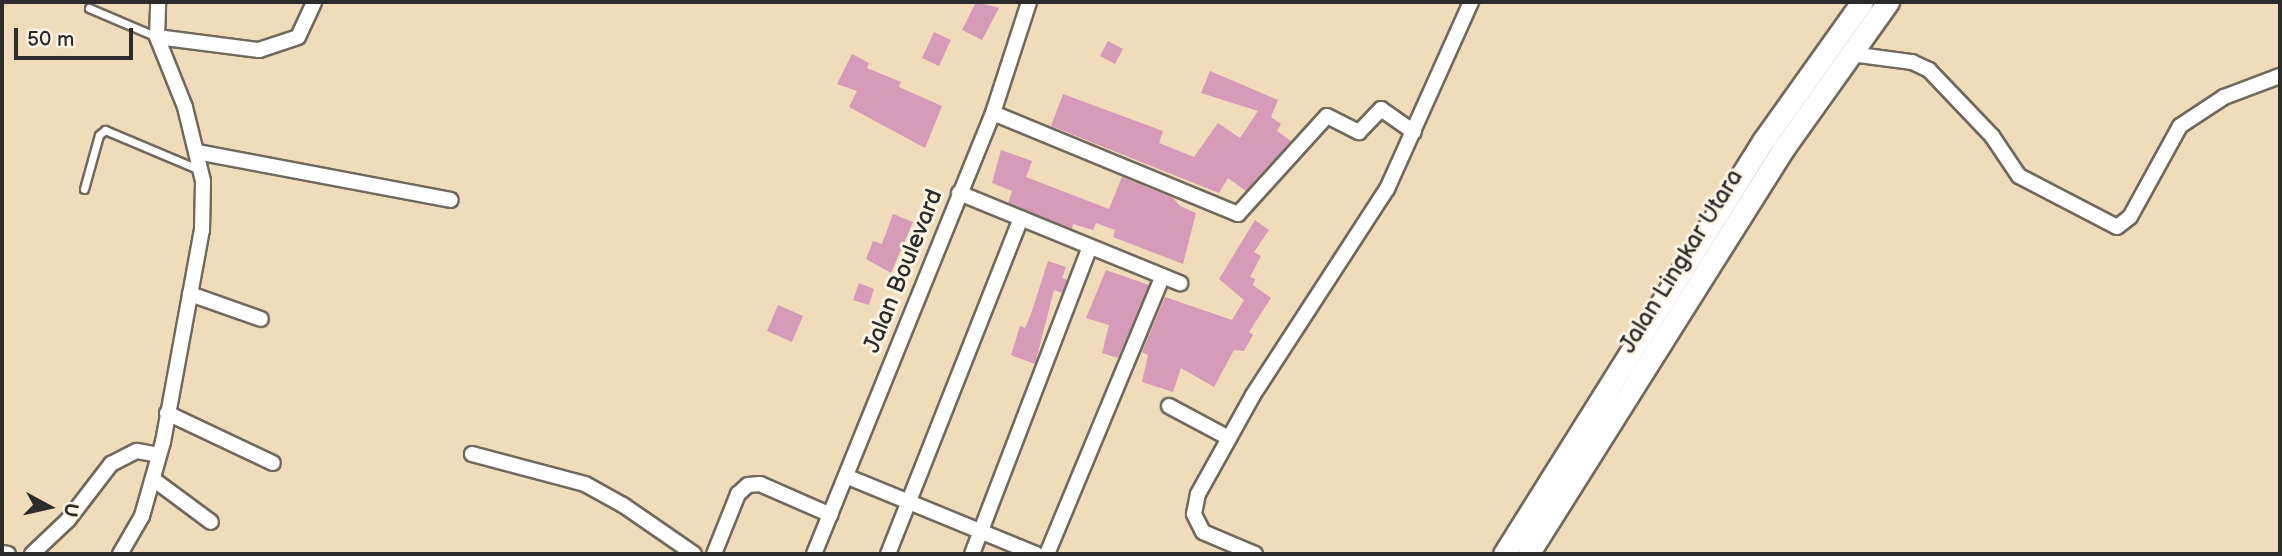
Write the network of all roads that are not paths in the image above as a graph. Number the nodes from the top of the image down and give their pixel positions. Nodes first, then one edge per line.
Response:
1 (158, 2) edge
2 (314, 2) edge
3 (1029, 2) edge
4 (1471, 2) edge
5 (1862, 2) edge
6 (1888, 2) edge
7 (89, 8) dead end
8 (157, 37) junction
9 (1851, 54) junction
10 (2280, 76) edge
11 (993, 113) junction
12 (1414, 132) junction
13 (197, 152) junction
14 (201, 171) junction
15 (84, 189) dead end
16 (958, 193) junction
17 (450, 200) dead end
18 (1021, 218) junction
19 (1090, 247) junction
20 (1163, 276) junction
21 (1180, 283) dead end
22 (190, 294) junction
23 (261, 319) dead end
24 (1169, 406) dead end
25 (167, 413) junction
26 (1229, 438) junction
27 (472, 454) dead end
28 (159, 455) junction
29 (273, 463) dead end
30 (848, 477) junction
31 (152, 479) junction
32 (909, 502) junction
33 (831, 515) junction
34 (211, 522) dead end
35 (981, 531) junction
36 (2, 553) edge
37 (8, 554) edge
38 (32, 554) edge
39 (121, 554) edge
40 (694, 554) edge
41 (714, 554) edge
42 (814, 554) edge
43 (888, 554) edge
44 (972, 554) edge
45 (1036, 554) edge
46 (1048, 554) edge
47 (1255, 554) edge
48 (1504, 554) edge
49 (1528, 554) edge

1 - 8 street
2 - 8 street
3 - 11 street, Jalan Boulevard
4 - 12 street
5 - 48 main road, Jalan Lingkar Utara
6 - 9 main road, Jalan Lingkar Utara
7 - 8 lane
8 - 13 street
9 - 10 street
9 - 49 main road, Jalan Lingkar Utara
11 - 12 street
11 - 16 street, Jalan Boulevard
12 - 26 street
13 - 14 street
13 - 17 street
14 - 15 lane
14 - 22 street
16 - 18 street
16 - 30 street, Jalan Boulevard
18 - 19 street
18 - 32 street
19 - 20 street
19 - 35 street
20 - 21 street
20 - 46 street
22 - 23 street
22 - 25 street
24 - 26 street
25 - 28 street
25 - 29 street
26 - 47 street
27 - 40 street
28 - 31 street
28 - 38 street
30 - 32 street
30 - 33 street, Jalan Boulevard
31 - 34 street
31 - 39 street
32 - 35 street
32 - 43 street
33 - 41 street
33 - 42 street, Jalan Boulevard
35 - 44 street
35 - 45 street
36 - 37 street

